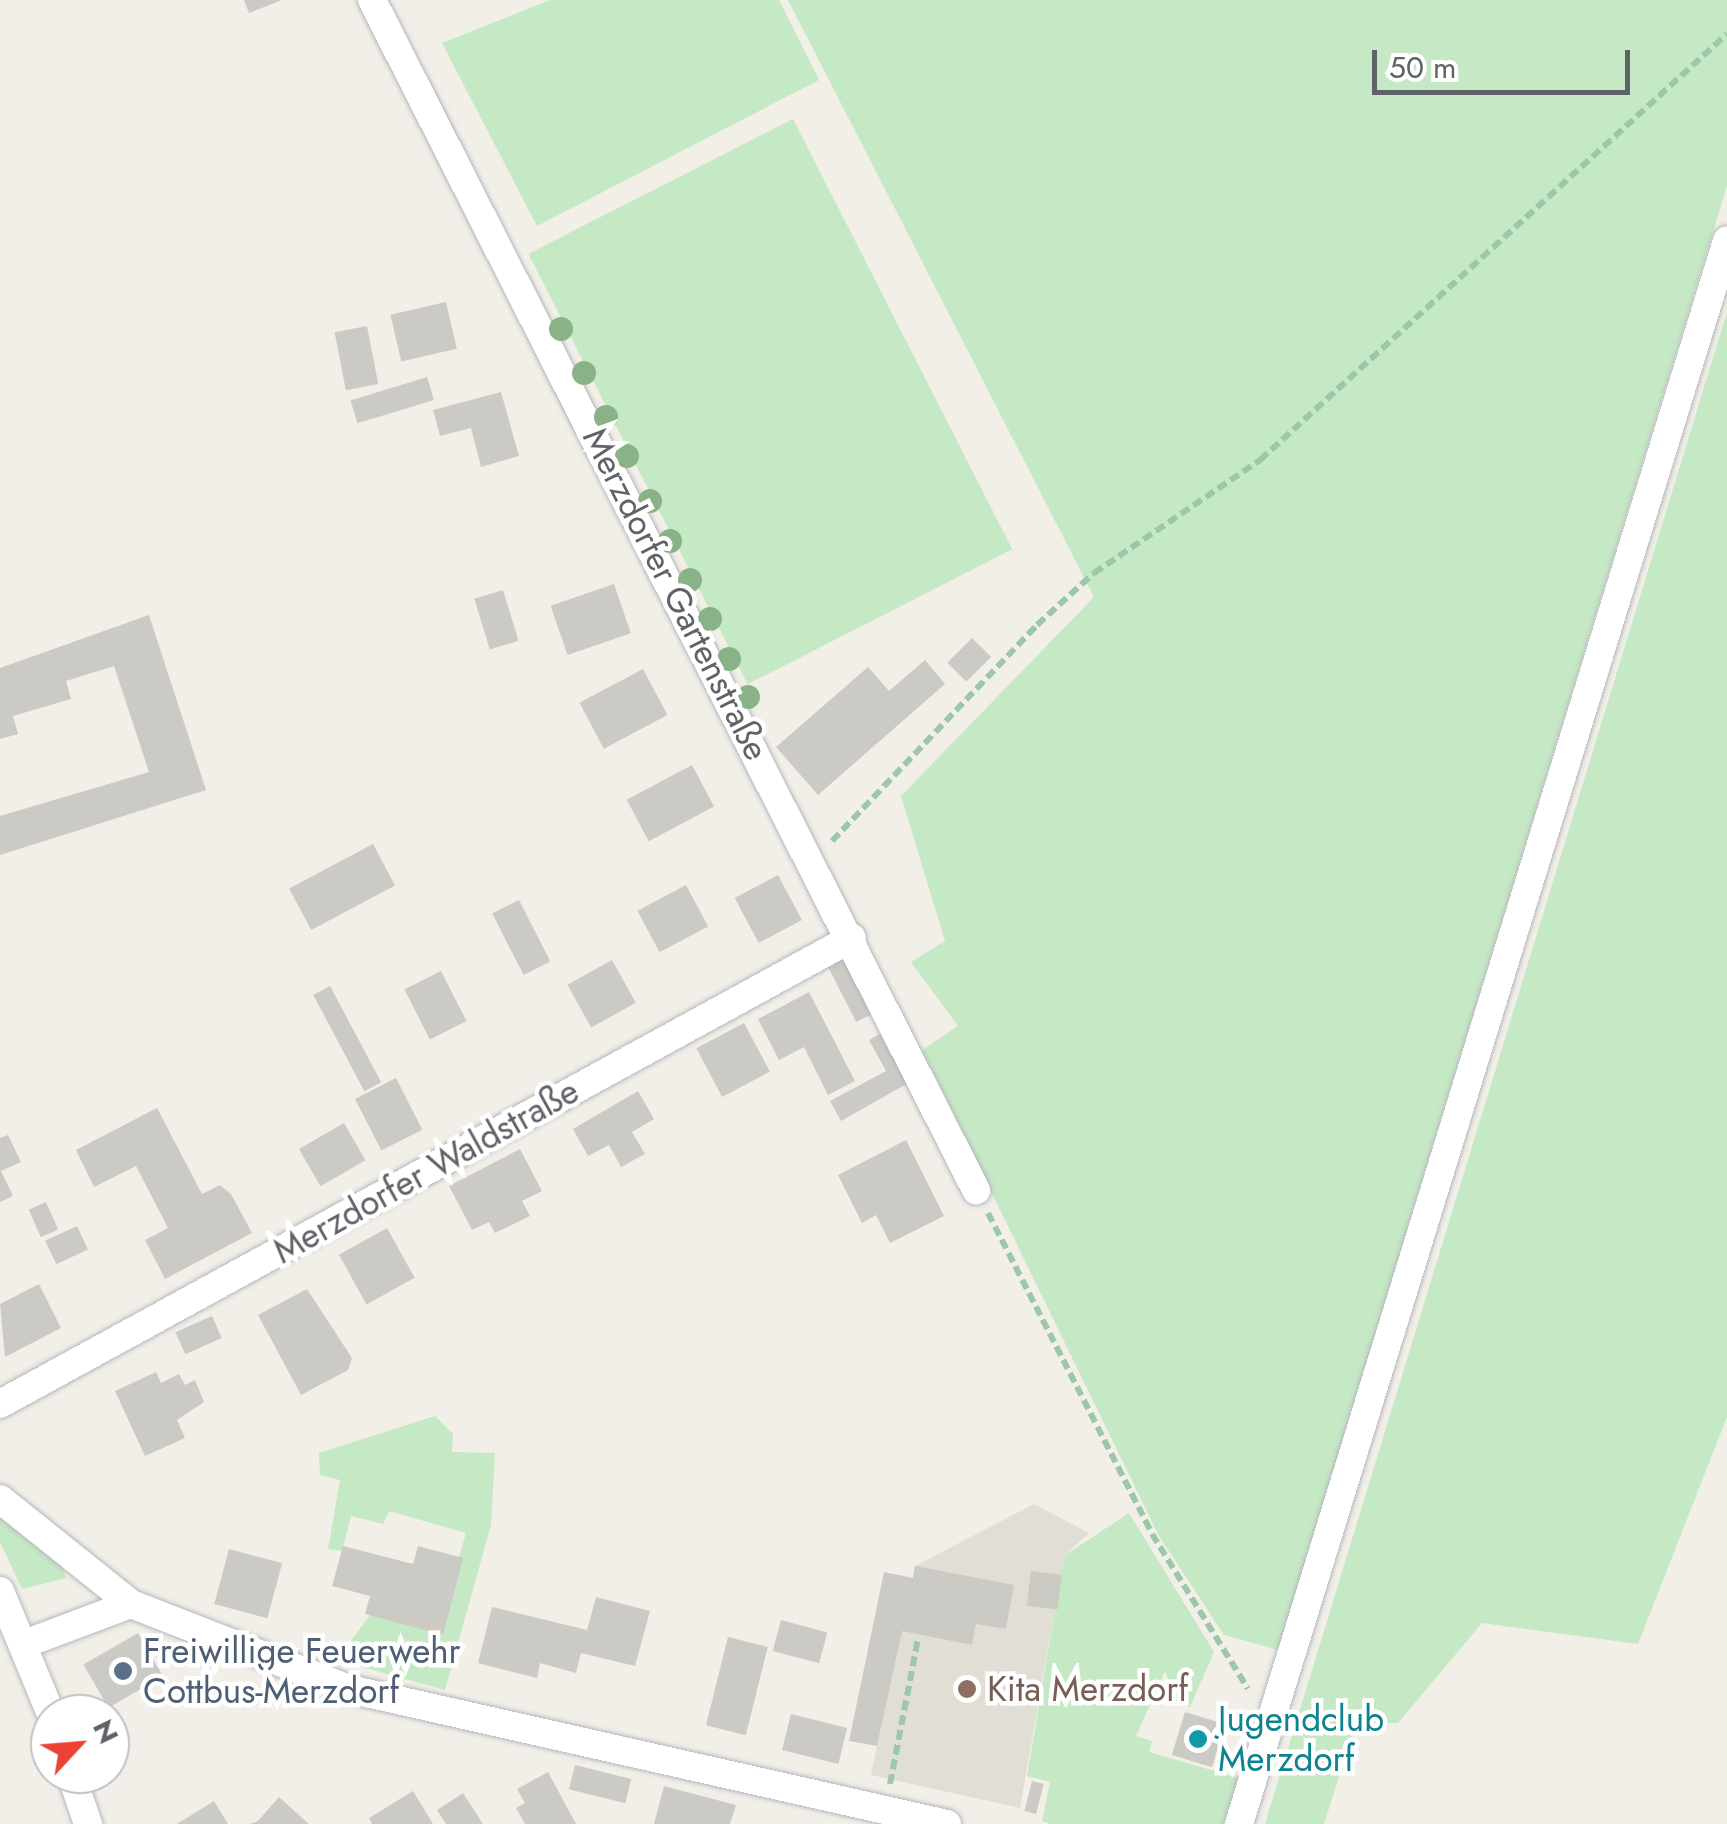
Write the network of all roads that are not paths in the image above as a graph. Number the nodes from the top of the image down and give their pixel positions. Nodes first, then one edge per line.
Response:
1 (372, 0) edge
2 (1727, 241) edge
3 (852, 938) junction
4 (976, 1190) road end
5 (0, 1404) edge
6 (0, 1498) edge
7 (0, 1591) edge
8 (131, 1604) junction
9 (27, 1643) junction
10 (44, 1694) edge
11 (78, 1794) edge
12 (88, 1824) edge
13 (947, 1824) edge
14 (1239, 1824) edge

1 - 3 street, Merzdorfer Gartenstraße
2 - 14 street
3 - 4 street, Merzdorfer Gartenstraße
3 - 5 street, Merzdorfer Waldstraße
6 - 8 street
7 - 9 street
8 - 9 street
8 - 13 street
9 - 10 street
11 - 12 street

